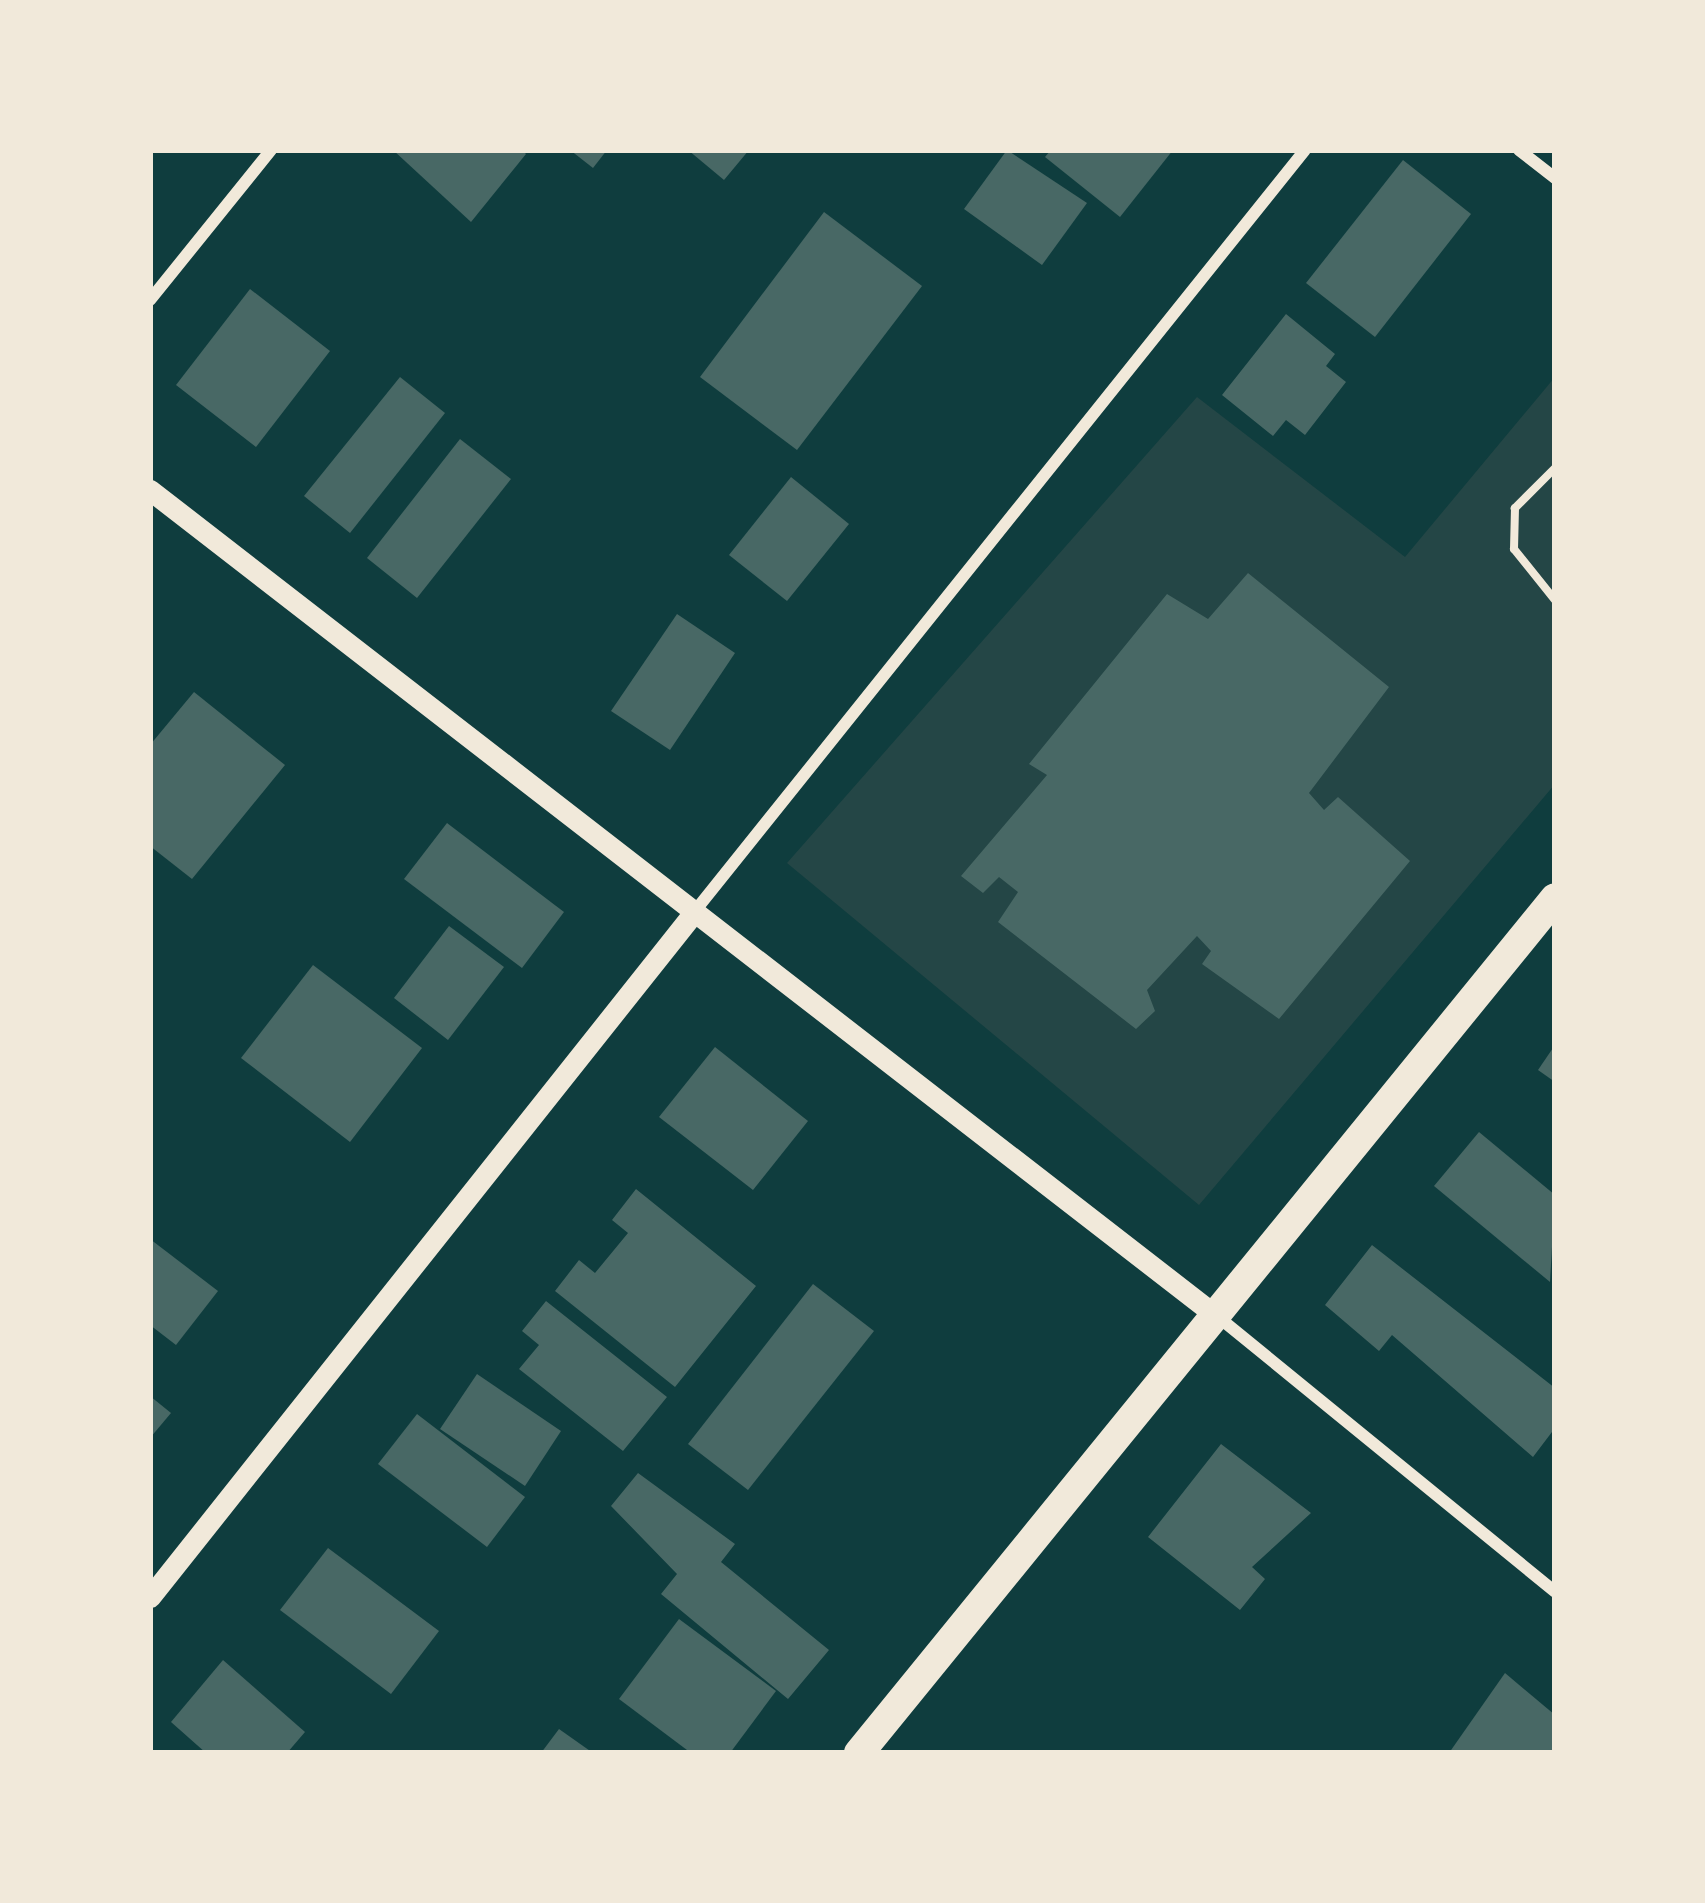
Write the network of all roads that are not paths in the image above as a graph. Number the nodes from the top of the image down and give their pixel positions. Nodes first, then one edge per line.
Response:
1 (271, 150) edge
2 (1305, 150) edge
3 (1520, 150) edge
4 (1555, 178) edge
5 (150, 300) edge
6 (150, 490) edge
7 (1555, 898) edge
8 (694, 911) junction
9 (1214, 1314) junction
10 (1555, 1592) edge
11 (150, 1597) edge
12 (859, 1753) edge

1 - 5 street
2 - 8 street
3 - 4 street
6 - 8 street
7 - 9 main road
8 - 9 street
8 - 11 street
9 - 10 street
9 - 12 main road

